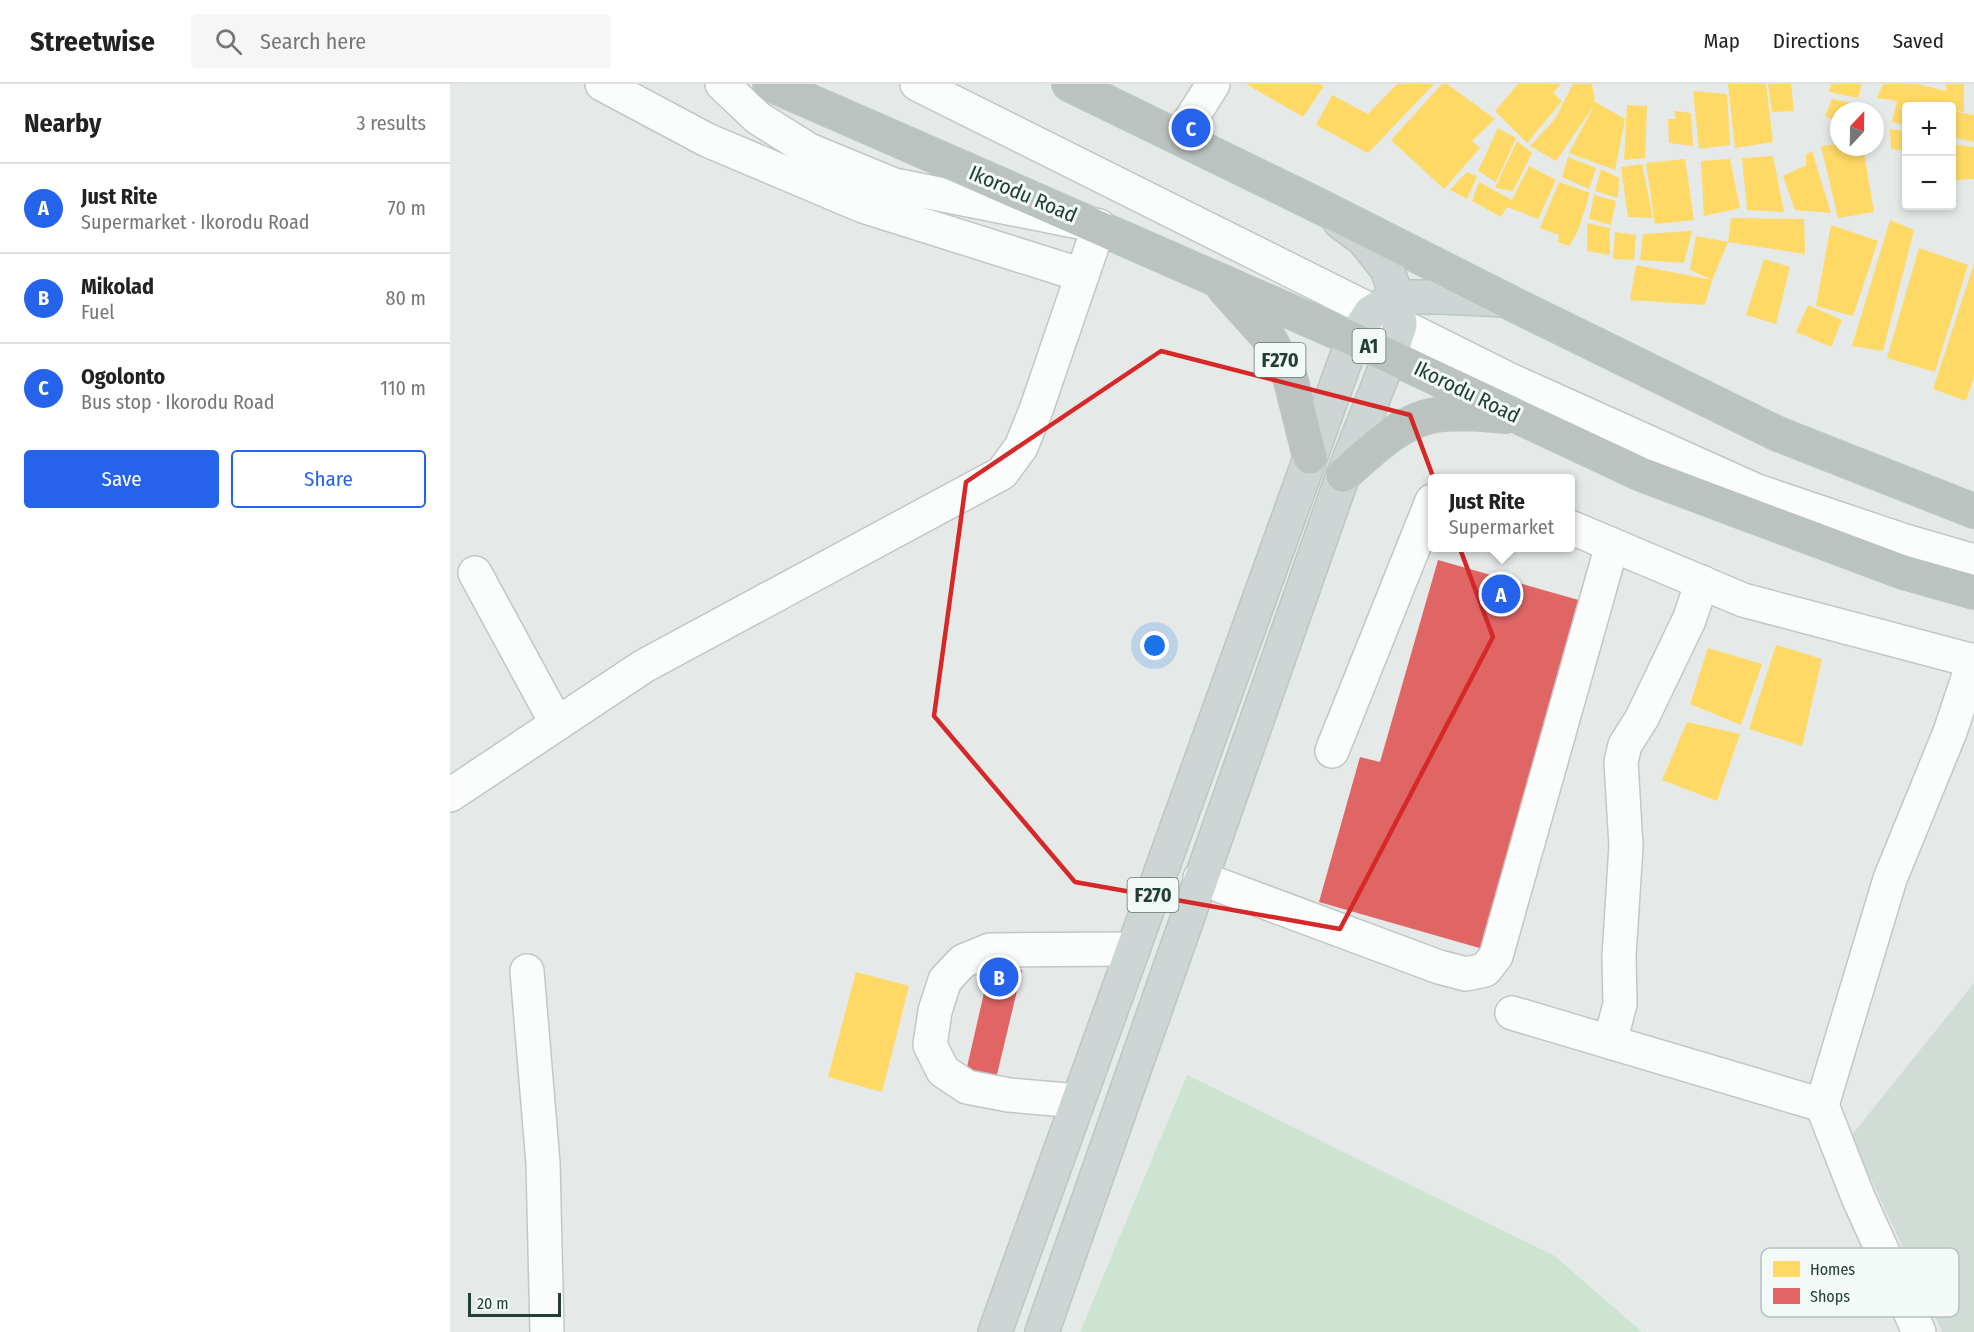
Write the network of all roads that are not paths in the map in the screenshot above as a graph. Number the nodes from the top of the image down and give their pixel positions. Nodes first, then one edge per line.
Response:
1 (602, 84) edge
2 (722, 84) edge
3 (771, 84) edge
4 (917, 84) edge
5 (1069, 84) edge
6 (1213, 84) edge
7 (1110, 93) edge
8 (1180, 137) junction
9 (1317, 205) junction
10 (1099, 226) junction
11 (1082, 274) junction
12 (1217, 280) junction
13 (1505, 300) junction
14 (1389, 311) junction
15 (1353, 339) junction
16 (1390, 356) junction
17 (1518, 417) junction
18 (1310, 457) junction
19 (1343, 475) junction
20 (1428, 511) edge
21 (1974, 511) edge
22 (1575, 529) edge
23 (1612, 545) junction
24 (1974, 561) edge
25 (475, 573) dead end
26 (1702, 582) junction
27 (1974, 592) edge
28 (1974, 660) edge
29 (558, 724) junction
30 (1332, 751) dead end
31 (450, 795) edge
32 (1200, 878) junction
33 (1133, 949) junction
34 (527, 971) dead end
35 (1512, 1013) dead end
36 (1610, 1042) junction
37 (1078, 1101) junction
38 (1822, 1105) junction
39 (1881, 1248) edge
40 (1912, 1317) edge
41 (547, 1332) edge
42 (995, 1332) edge
43 (1042, 1332) edge
44 (1919, 1332) edge

1 - 11 street
2 - 10 street
3 - 10 highway, Ikorodu Road / A1
4 - 14 street
5 - 7 highway
6 - 8 street
7 - 8 highway
8 - 9 highway
9 - 13 highway
9 - 14 main road
10 - 11 street
10 - 12 highway, Ikorodu Road / A1
11 - 29 street
12 - 15 highway, Ikorodu Road / A1
12 - 18 highway, F270
13 - 14 main road
13 - 21 highway
14 - 15 main road, F270
14 - 16 main road, F270
14 - 24 street
15 - 16 highway, Ikorodu Road / A1
15 - 18 main road, F270
16 - 17 highway, Ikorodu Road / A1
16 - 19 main road, F270
17 - 19 highway
17 - 27 highway, Ikorodu Road / A1
18 - 33 main road, F270
19 - 32 main road, F270
20 - 30 street
22 - 23 street
23 - 26 street
23 - 32 street
25 - 29 street
26 - 28 street
26 - 36 street
28 - 38 street
29 - 31 street
32 - 43 main road, F270
33 - 37 main road, F270
33 - 37 street
34 - 41 street
35 - 36 street
36 - 38 street
37 - 42 main road, F270
38 - 39 street
40 - 44 street

